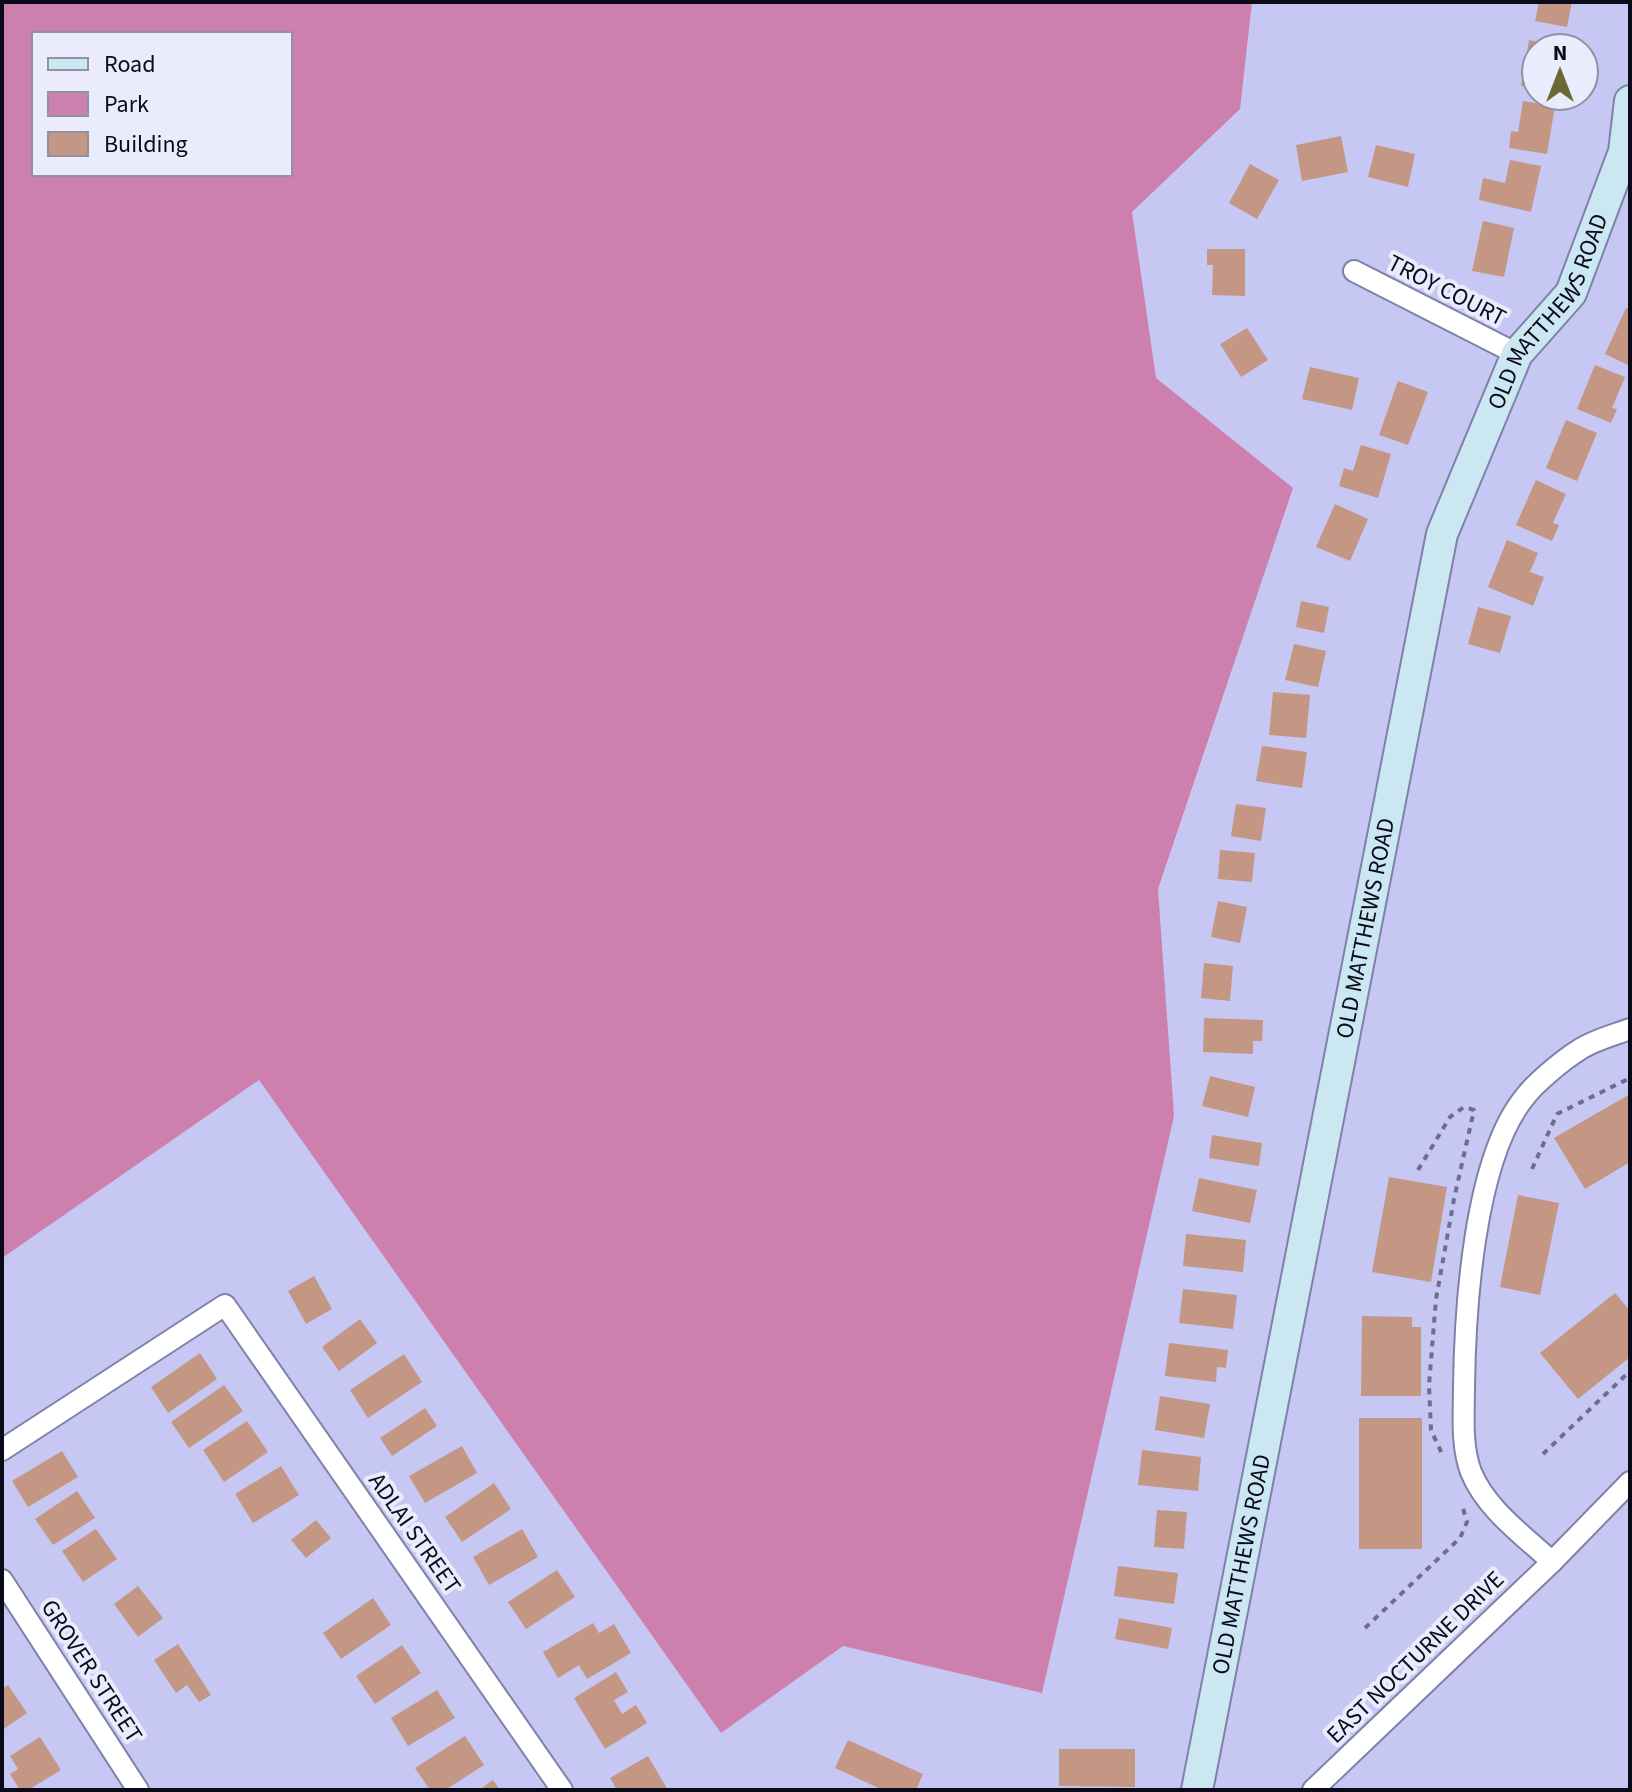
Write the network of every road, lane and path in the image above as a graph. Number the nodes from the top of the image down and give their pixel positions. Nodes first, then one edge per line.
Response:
1 (1630, 101) edge
2 (1354, 271) dead end
3 (1517, 354) junction
4 (1630, 1029) edge
5 (1630, 1078) edge
6 (1532, 1169) dead end
7 (1418, 1170) dead end
8 (1630, 1371) edge
9 (2, 1450) edge
10 (1543, 1454) dead end
11 (1447, 1466) dead end
12 (1630, 1482) edge
13 (1461, 1500) dead end
14 (1552, 1562) junction
15 (2, 1580) edge
16 (1365, 1628) dead end
17 (138, 1790) edge
18 (562, 1790) edge
19 (1197, 1790) edge
20 (1313, 1790) edge

1 - 3 street, OLD MATTHEWS ROAD
2 - 3 street, TROY COURT
3 - 19 street, OLD MATTHEWS ROAD
4 - 14 street
5 - 6 path
7 - 11 path
8 - 10 path
9 - 18 street, ADLAI STREET
12 - 14 street, EAST NOCTURNE DRIVE
13 - 16 path
14 - 20 street, EAST NOCTURNE DRIVE
15 - 17 street, GROVER STREET

